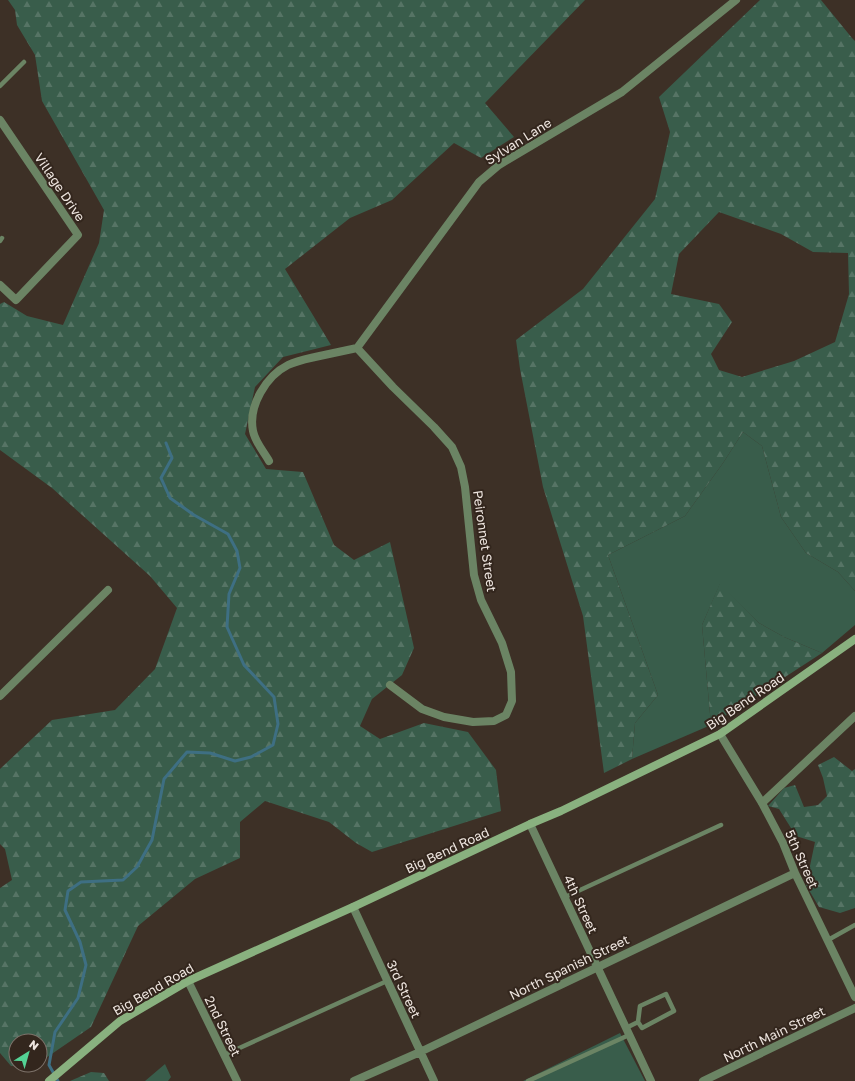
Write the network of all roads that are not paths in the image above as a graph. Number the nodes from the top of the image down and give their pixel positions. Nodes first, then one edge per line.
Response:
1 (736, 0) edge
2 (24, 62) dead end
3 (0, 86) edge
4 (0, 120) edge
5 (0, 285) edge
6 (357, 348) junction
7 (269, 461) dead end
8 (108, 590) dead end
9 (855, 639) edge
10 (390, 685) dead end
11 (1, 694) edge
12 (855, 716) edge
13 (720, 734) junction
14 (762, 803) junction
15 (530, 824) junction
16 (721, 825) dead end
17 (795, 873) junction
18 (565, 897) junction
19 (353, 907) junction
20 (855, 925) edge
21 (828, 940) junction
22 (598, 967) junction
23 (388, 981) junction
24 (188, 982) junction
25 (855, 997) edge
26 (855, 1008) edge
27 (638, 1022) junction
28 (627, 1031) junction
29 (420, 1052) junction
30 (224, 1055) junction
31 (49, 1081) edge
32 (237, 1081) edge
33 (354, 1081) edge
34 (434, 1081) edge
35 (528, 1081) edge
36 (651, 1081) edge
37 (703, 1081) edge

1 - 6 street, Sylvan Lane
2 - 3 lane
4 - 5 street, Village Drive
6 - 7 street
6 - 10 street, Peironnet Street
8 - 11 street
9 - 13 main road, Big Bend Road
12 - 14 street
13 - 14 street, 5th Street
13 - 15 main road, Big Bend Road
14 - 17 street, 5th Street
15 - 18 street, 4th Street
15 - 19 main road, Big Bend Road
16 - 18 lane
17 - 21 street, 5th Street
17 - 22 street, North Spanish Street
18 - 22 street, 4th Street
19 - 23 street, 3rd Street
19 - 24 main road, Big Bend Road
20 - 21 lane
21 - 25 street, 5th Street
22 - 28 street, 4th Street
22 - 29 street, North Spanish Street
23 - 29 street, 3rd Street
23 - 30 lane
24 - 30 street, 2nd Street
24 - 31 main road, Big Bend Road
26 - 37 street, North Main Street
27 - 27 lane
27 - 28 lane
28 - 35 lane
28 - 36 street, 4th Street
29 - 33 street, North Spanish Street
29 - 34 street, 3rd Street
30 - 32 street, 2nd Street

